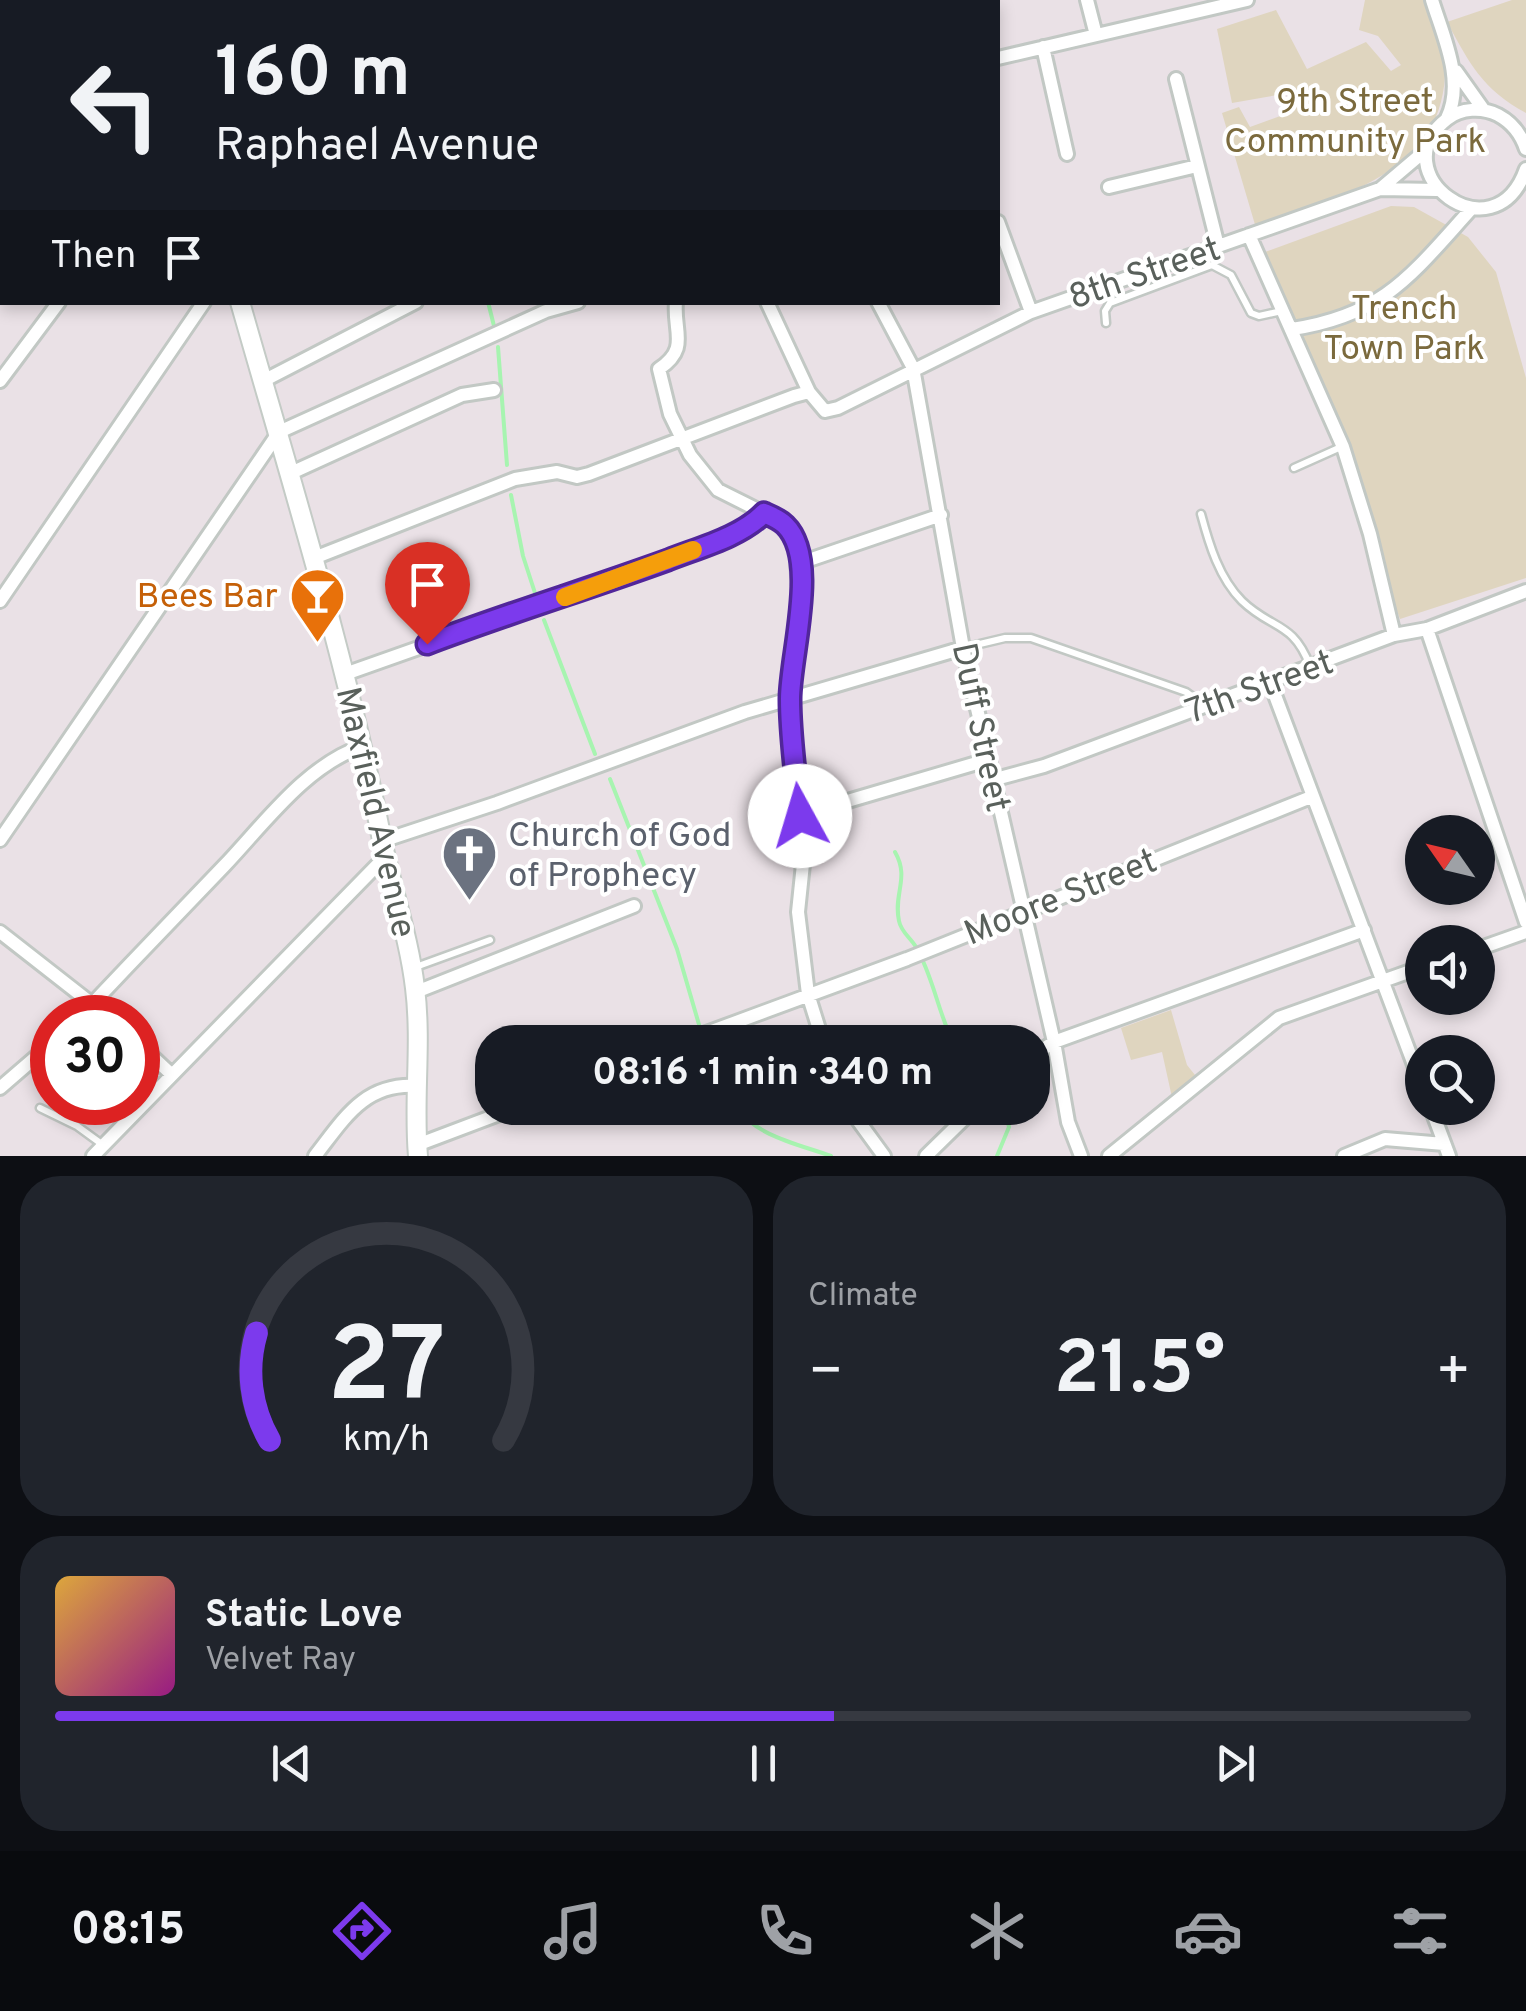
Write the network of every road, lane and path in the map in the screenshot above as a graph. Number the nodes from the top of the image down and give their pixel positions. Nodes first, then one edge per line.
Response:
1 (1087, 0) edge
2 (1247, 0) edge
3 (1432, 0) edge
4 (1180, 7) edge
5 (1096, 35) junction
6 (1043, 47) junction
7 (1000, 58) edge
8 (1452, 65) junction
9 (1176, 79) dead end
10 (1482, 109) junction
11 (1446, 120) junction
12 (1520, 127) edge
13 (1426, 150) junction
14 (1526, 150) edge
15 (1067, 154) dead end
16 (1198, 166) junction
17 (1526, 169) edge
18 (1109, 187) dead end
19 (1380, 189) junction
20 (1437, 190) junction
21 (1472, 208) junction
22 (1000, 227) edge
23 (1249, 235) junction
24 (1218, 246) junction
25 (57, 305) edge
26 (202, 305) edge
27 (241, 305) edge
28 (410, 305) edge
29 (566, 305) edge
30 (676, 305) edge
31 (768, 305) edge
32 (880, 305) edge
33 (1283, 311) junction
34 (1031, 312) junction
35 (1106, 323) dead end
36 (1292, 329) junction
37 (913, 368) junction
38 (0, 381) edge
39 (263, 381) junction
40 (494, 390) dead end
41 (809, 392) junction
42 (279, 432) junction
43 (682, 440) junction
44 (1342, 446) junction
45 (1294, 468) dead end
46 (292, 473) junction
47 (764, 513) junction
48 (1201, 514) dead end
49 (941, 515) junction
50 (314, 558) junction
51 (800, 563) junction
52 (1526, 591) edge
53 (0, 602) edge
54 (1426, 629) junction
55 (1394, 636) junction
56 (964, 648) junction
57 (1310, 667) junction
58 (345, 674) junction
59 (1270, 682) junction
60 (790, 697) junction
61 (1205, 706) junction
62 (363, 746) junction
63 (988, 760) junction
64 (992, 780) junction
65 (1311, 796) junction
66 (800, 816) junction
67 (0, 840) edge
68 (384, 849) junction
69 (634, 906) dead end
70 (1024, 910) junction
71 (1526, 922) edge
72 (1364, 930) junction
73 (0, 932) edge
74 (1526, 932) edge
75 (490, 940) dead end
76 (1495, 942) edge
77 (412, 968) junction
78 (1405, 974) edge
79 (1382, 981) junction
80 (416, 992) junction
81 (808, 994) junction
82 (85, 995) edge
83 (101, 995) edge
84 (727, 1025) edge
85 (817, 1025) edge
86 (1405, 1041) edge
87 (1054, 1042) junction
88 (1050, 1045) edge
89 (30, 1062) edge
90 (160, 1064) edge
91 (171, 1074) junction
92 (416, 1086) junction
93 (0, 1088) edge
94 (76, 1125) edge
95 (477, 1125) edge
96 (861, 1125) edge
97 (957, 1125) edge
98 (1437, 1125) edge
99 (103, 1145) junction
100 (1447, 1150) edge
101 (418, 1151) edge
102 (92, 1156) edge
103 (315, 1156) edge
104 (884, 1156) edge
105 (926, 1156) edge
106 (1080, 1156) edge
107 (1109, 1156) edge
108 (1344, 1156) edge

1 - 5 street
2 - 4 street
3 - 8 street
4 - 5 street
5 - 6 street
6 - 7 street
6 - 15 street
8 - 10 street
8 - 11 street
9 - 16 street
10 - 11 street
10 - 12 street
11 - 13 street
12 - 14 street
13 - 19 street
13 - 20 street
16 - 18 street
16 - 24 street
17 - 21 street
19 - 20 street
19 - 23 street, 8th Street
20 - 21 street
21 - 36 street
22 - 34 street
23 - 24 street, 8th Street
23 - 33 street
24 - 34 street, 8th Street
25 - 38 street
26 - 53 street
27 - 39 main road, Maxfield Avenue
28 - 39 street
29 - 42 street
30 - 43 street
31 - 41 street
32 - 37 street, Duff Street
33 - 35 lane
33 - 36 street
34 - 37 street, 8th Street
36 - 44 street
37 - 41 street, 8th Street
37 - 49 street, Duff Street
39 - 42 main road, Maxfield Avenue
40 - 46 street
41 - 43 street
42 - 46 main road, Maxfield Avenue
42 - 67 street
43 - 47 street
43 - 50 street
44 - 45 lane
44 - 55 street
46 - 50 main road, Maxfield Avenue
47 - 51 street
47 - 58 street
48 - 57 lane
49 - 51 street
49 - 56 street, Duff Street
50 - 58 main road, Maxfield Avenue
51 - 60 street
52 - 54 street, 7th Street
54 - 55 street, 7th Street
54 - 71 street
55 - 57 street, 7th Street
56 - 60 street
56 - 61 lane
56 - 63 street, Duff Street
57 - 59 street, 7th Street
58 - 62 main road, Maxfield Avenue
59 - 61 street, 7th Street
59 - 65 street
60 - 66 street
60 - 68 street
61 - 64 street, 7th Street
62 - 68 main road, Maxfield Avenue
62 - 83 street
63 - 64 street, Duff Street
63 - 66 street
64 - 70 street, Duff Street
65 - 70 street, Moore Street
65 - 72 street
66 - 81 street
68 - 77 main road, Maxfield Avenue
68 - 91 street
69 - 80 street
70 - 81 street, Moore Street
70 - 87 street, Duff Street
72 - 79 street
72 - 87 street
73 - 82 street
74 - 76 street
75 - 77 lane
77 - 80 main road, Maxfield Avenue
78 - 79 street
79 - 86 street
79 - 107 street
80 - 92 main road, Maxfield Avenue
81 - 84 street, Moore Street
81 - 85 street
87 - 88 street
87 - 106 street, Duff Street
89 - 93 street
90 - 91 street
91 - 99 street
92 - 101 main road, Maxfield Avenue
92 - 103 street
94 - 99 lane
95 - 101 street
96 - 104 street
97 - 105 street
98 - 100 street
99 - 102 street
100 - 108 street

